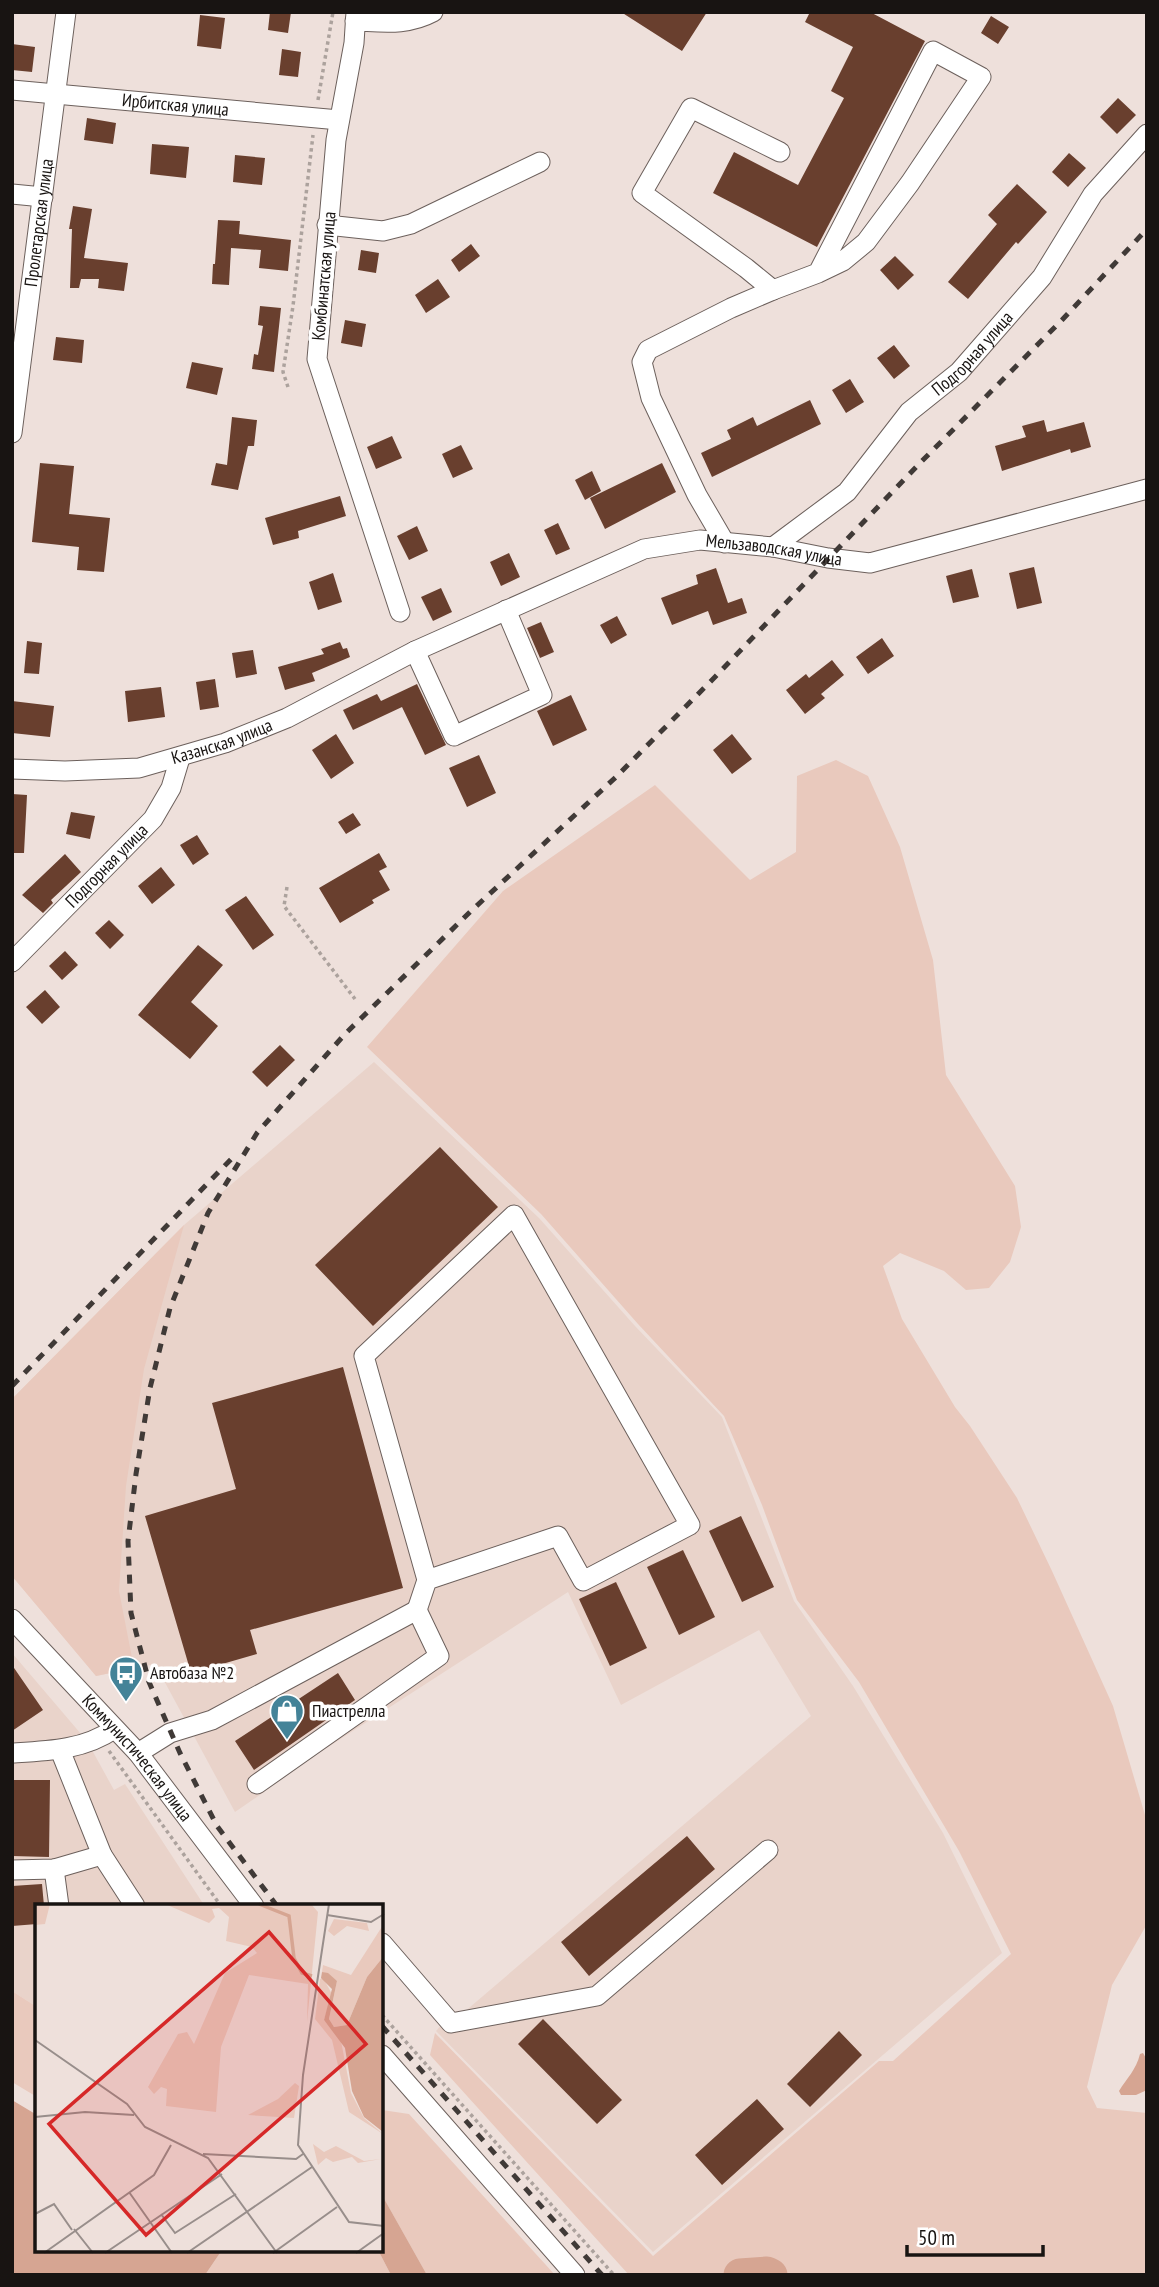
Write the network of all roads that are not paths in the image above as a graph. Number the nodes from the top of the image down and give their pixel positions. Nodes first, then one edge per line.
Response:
1 (66, 12) edge
2 (433, 12) edge
3 (356, 16) edge
4 (12, 90) edge
5 (56, 94) junction
6 (339, 120) junction
7 (1147, 134) edge
8 (780, 152) dead end
9 (540, 162) dead end
10 (12, 194) edge
11 (43, 197) junction
12 (327, 225) junction
13 (818, 273) junction
14 (773, 290) junction
15 (12, 433) edge
16 (1147, 489) edge
17 (725, 542) junction
18 (773, 547) junction
19 (506, 611) junction
20 (400, 612) dead end
21 (415, 651) junction
22 (180, 758) junction
23 (12, 769) edge
24 (12, 962) edge
25 (427, 1580) junction
26 (417, 1611) junction
27 (12, 1619) edge
28 (114, 1729) junction
29 (60, 1750) junction
30 (12, 1753) edge
31 (138, 1753) junction
32 (257, 1784) dead end
33 (768, 1850) dead end
34 (102, 1855) junction
35 (54, 1869) junction
36 (12, 1870) edge
37 (59, 1904) edge
38 (134, 1904) edge
39 (252, 1904) edge
40 (383, 1944) edge
41 (383, 2056) edge
42 (575, 2275) edge

1 - 5 street, Пролетарская улица
2 - 3 street
3 - 6 street, Комбинатская улица
4 - 5 street, Ирбитская улица
5 - 6 street, Ирбитская улица
5 - 11 street, Пролетарская улица
6 - 12 street, Комбинатская улица
7 - 18 street, Подгорная улица
8 - 14 street
9 - 12 street
10 - 11 street
11 - 15 street, Пролетарская улица
12 - 20 street, Комбинатская улица
13 - 13 street
13 - 14 street
14 - 17 street
16 - 18 street, Мельзаводская улица
17 - 18 street, Мельзаводская улица
17 - 19 street, Мельзаводская улица
19 - 21 street, Мельзаводская улица
19 - 21 street
21 - 22 street, Казанская улица
22 - 23 street, Казанская улица
22 - 24 street, Подгорная улица
25 - 25 street
25 - 26 street
26 - 31 street
26 - 32 street
27 - 28 street, Коммунистическая улица
28 - 29 street
28 - 31 street, Коммунистическая улица
29 - 30 street
29 - 34 street
31 - 39 street, Коммунистическая улица
33 - 40 street
34 - 35 street
34 - 38 street
35 - 36 street
35 - 37 street
41 - 42 street

